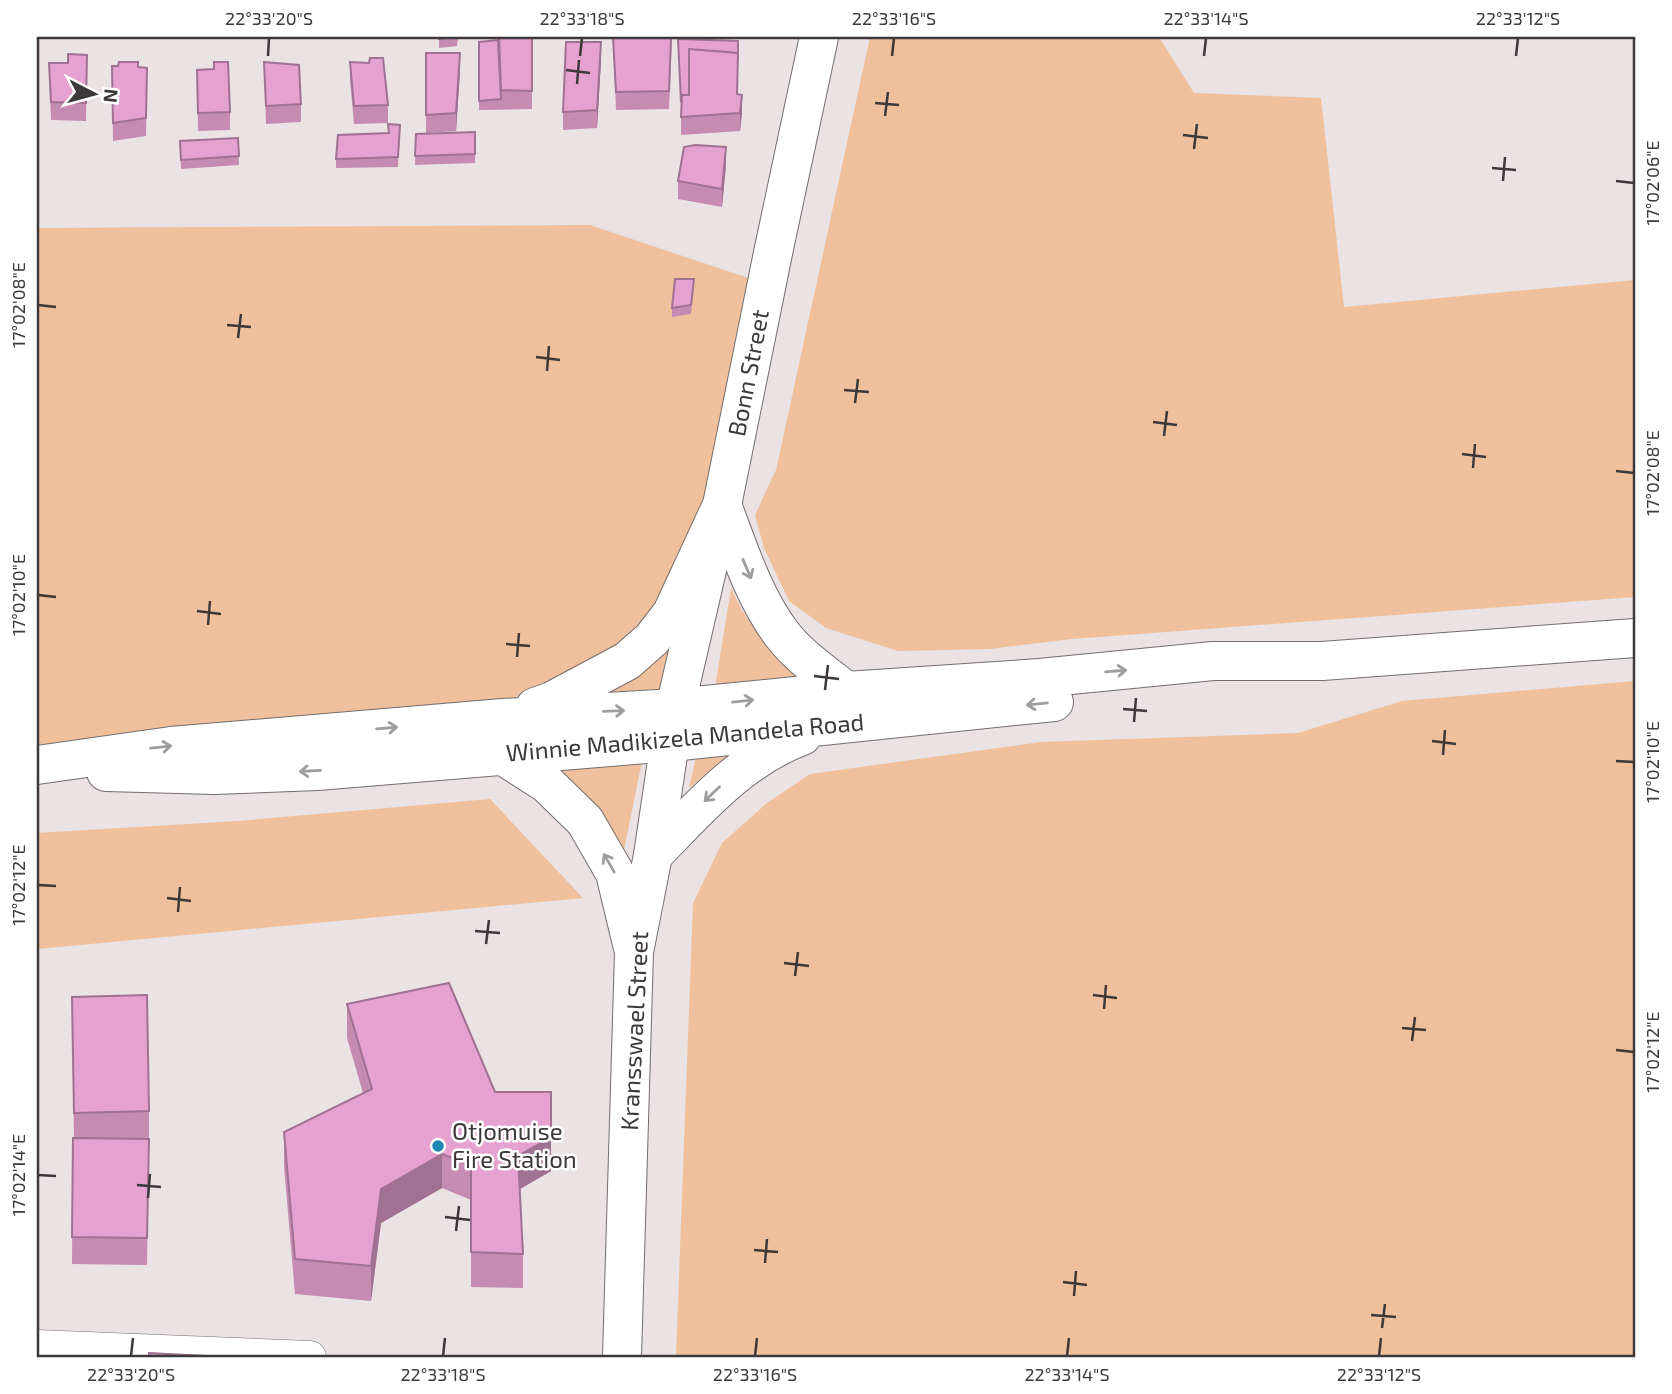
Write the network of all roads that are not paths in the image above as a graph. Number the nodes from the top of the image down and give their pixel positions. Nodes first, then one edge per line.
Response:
1 (819, 37) edge
2 (722, 505) junction
3 (1635, 638) edge
4 (840, 708) junction
5 (503, 718) junction
6 (673, 725) junction
7 (502, 755) junction
8 (41, 765) edge
9 (653, 855) junction
10 (634, 952) junction
11 (37, 1346) edge
12 (310, 1357) edge
13 (622, 1357) edge

1 - 2 main road, Bonn Street
2 -> 4 main road
2 - 5 main road
2 - 6 main road, Bonn Street
3 - 4 main road, Winnie Madikizela Mandela Road
4 - 6 main road, Winnie Madikizela Mandela Road
4 -> 9 main road
5 -> 6 main road, Winnie Madikizela Mandela Road
8 -> 5 main road, Winnie Madikizela Mandela Road
6 - 7 main road, Winnie Madikizela Mandela Road
6 - 9 main road, Kransswael Street
7 -> 8 main road, Winnie Madikizela Mandela Road
10 -> 7 main road
9 - 10 main road, Kransswael Street
10 - 13 main road, Kransswael Street
11 - 12 street

